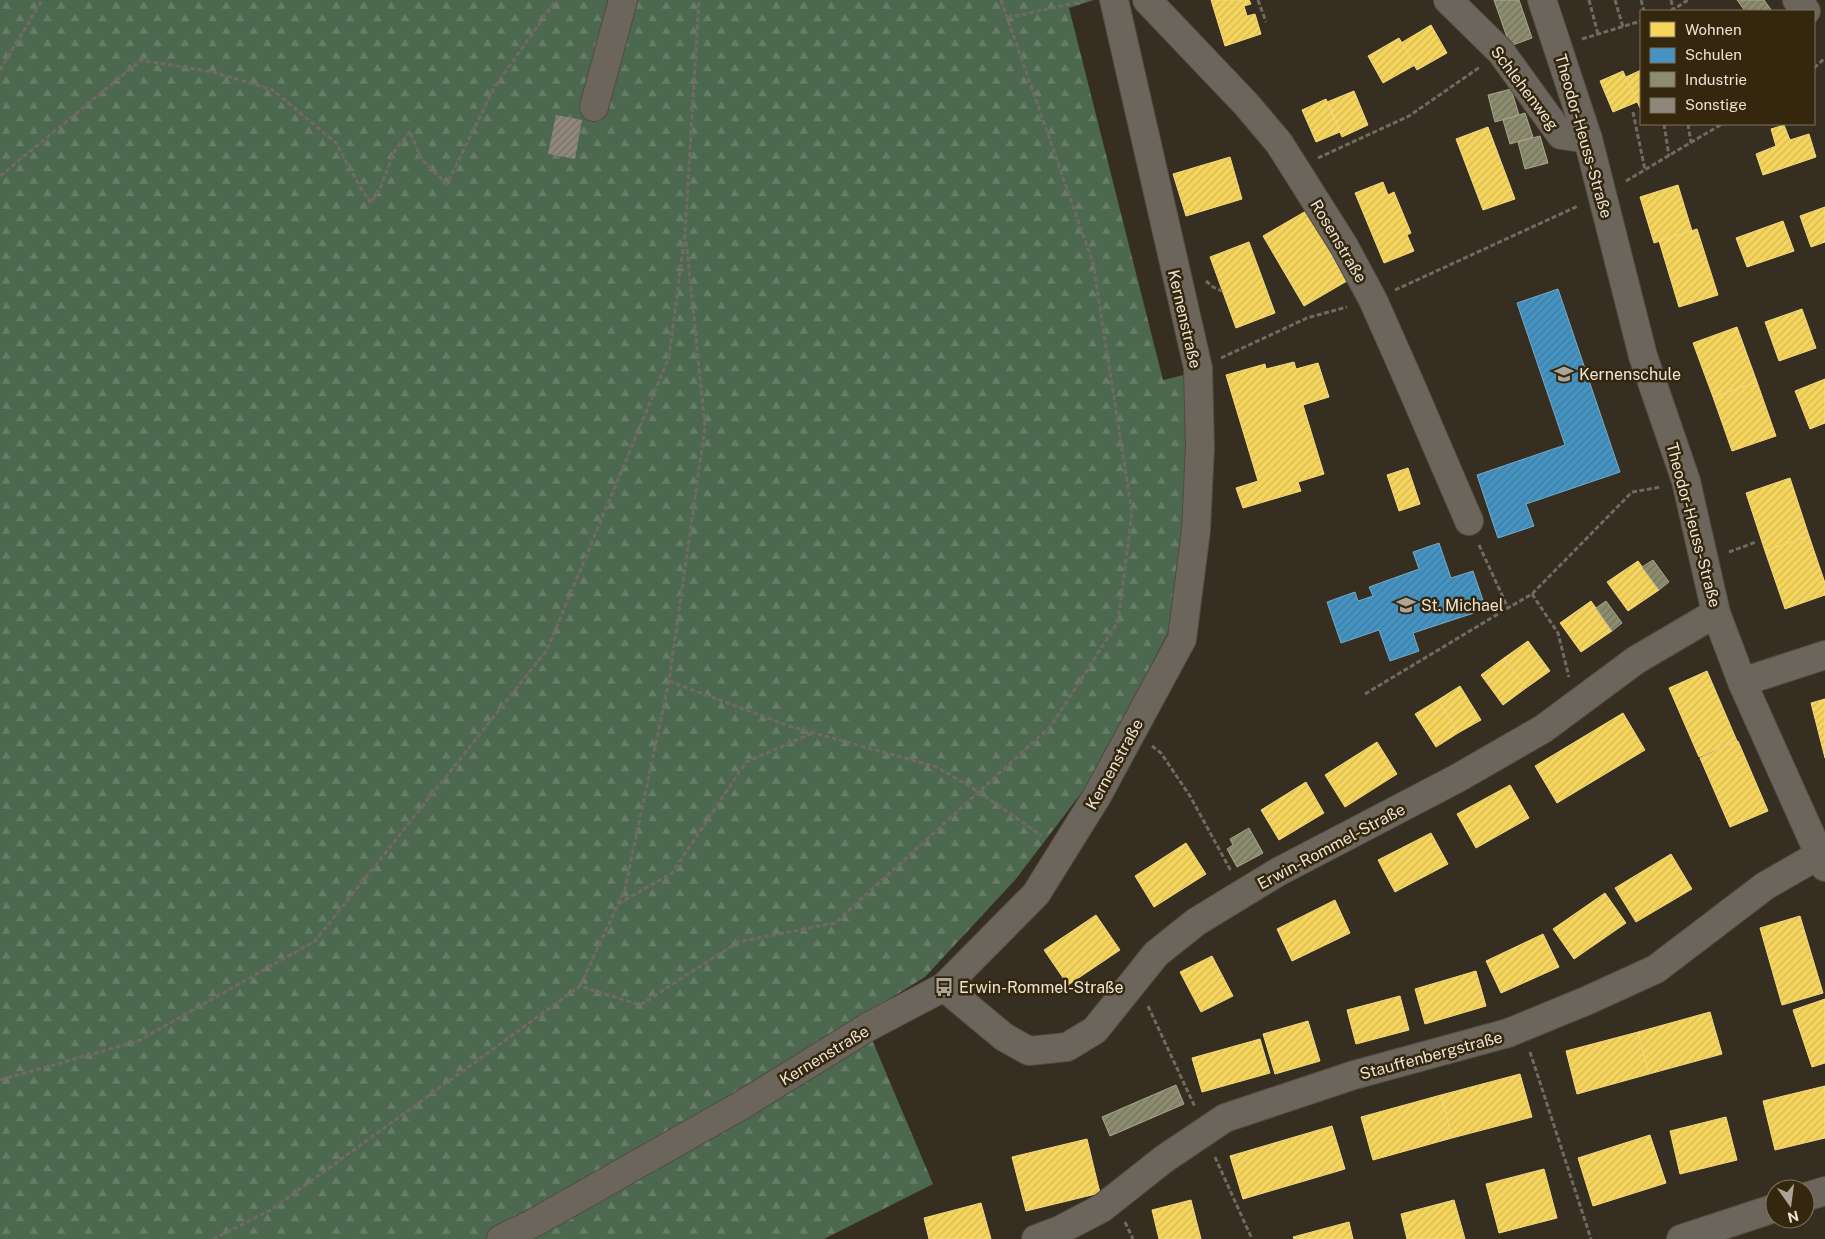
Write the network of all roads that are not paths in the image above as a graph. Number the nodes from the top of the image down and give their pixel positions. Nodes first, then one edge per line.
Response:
1 (623, 0) edge
2 (1114, 0) edge
3 (1147, 0) edge
4 (1448, 0) edge
5 (1542, 0) edge
6 (1797, 0) edge
7 (1805, 10) edge
8 (594, 107) dead end
9 (1588, 139) junction
10 (1469, 521) road end
11 (1716, 613) junction
12 (1825, 655) edge
13 (1742, 682) junction
14 (1822, 861) edge
15 (944, 987) junction
16 (1765, 1211) edge
17 (501, 1239) edge
18 (1036, 1239) edge
19 (1682, 1239) edge

1 - 8 street
2 - 15 street, Kernenstraße
3 - 10 street, Rosenstraße
4 - 9 street, Schlehenweg
5 - 9 street, Theodor-Heuss-Straße
6 - 7 street
9 - 11 street, Theodor-Heuss-Straße
11 - 13 street, Theodor-Heuss-Straße
11 - 15 street, Erwin-Rommel-Straße
12 - 13 street
13 - 14 street, Theodor-Heuss-Straße
14 - 18 street, Stauffenbergstraße
15 - 17 street, Kernenstraße
16 - 19 street

